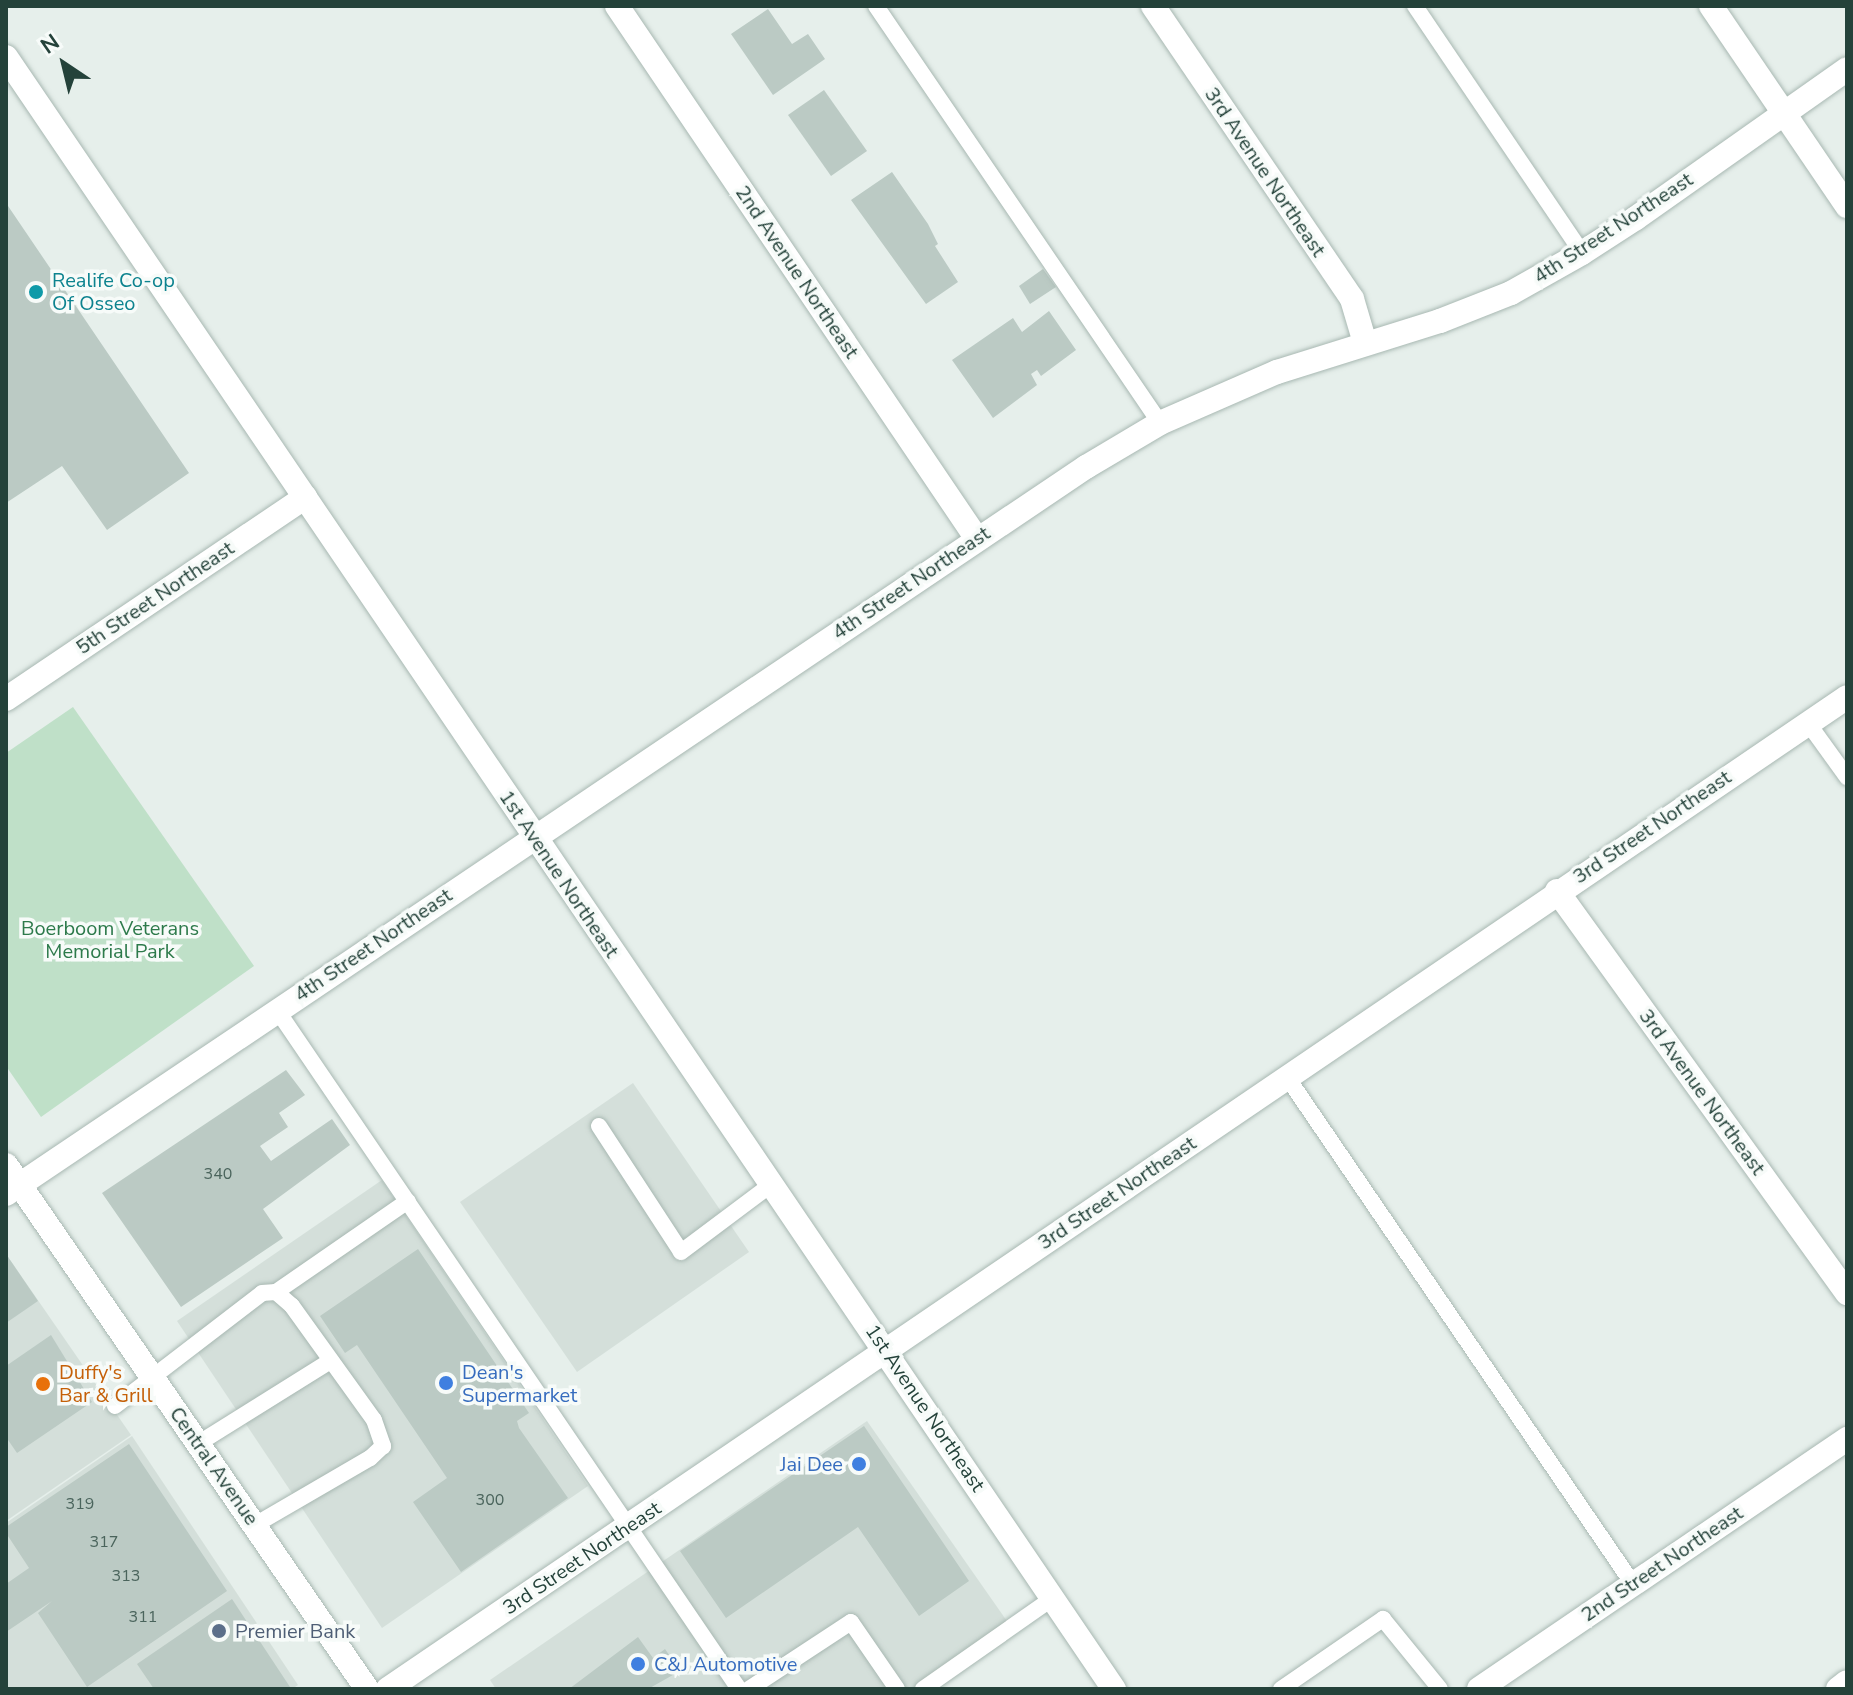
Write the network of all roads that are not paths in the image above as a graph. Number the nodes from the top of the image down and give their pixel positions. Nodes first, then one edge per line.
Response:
1 (617, 6) edge
2 (876, 6) edge
3 (1153, 6) edge
4 (1415, 6) edge
5 (1711, 6) edge
6 (6, 57) edge
7 (1847, 69) edge
8 (1785, 112) junction
9 (1847, 206) edge
10 (1582, 253) junction
11 (1365, 343) junction
12 (1160, 423) junction
13 (305, 497) junction
14 (977, 539) junction
15 (1847, 697) edge
16 (6, 699) edge
17 (1808, 723) junction
18 (1847, 777) edge
19 (532, 837) junction
20 (1557, 891) junction
21 (277, 1010) junction
22 (1287, 1077) junction
23 (599, 1126) dead end
24 (11, 1181) edge
25 (772, 1184) junction
26 (408, 1201) junction
27 (276, 1292) junction
28 (1847, 1293) edge
29 (887, 1351) junction
30 (330, 1361) junction
31 (154, 1379) junction
32 (115, 1406) dead end
33 (1847, 1439) edge
34 (199, 1443) junction
35 (255, 1525) junction
36 (630, 1526) junction
37 (1633, 1584) junction
38 (1053, 1598) junction
39 (1847, 1682) edge
40 (367, 1689) edge
41 (388, 1689) edge
42 (739, 1689) edge
43 (749, 1689) edge
44 (897, 1689) edge
45 (923, 1689) edge
46 (1114, 1689) edge
47 (1281, 1689) edge
48 (1440, 1689) edge
49 (1479, 1689) edge
50 (1838, 1689) edge

1 - 14 street, 2nd Avenue Northeast
2 - 12 lane
3 - 11 street, 3rd Avenue Northeast
4 - 10 lane
5 - 8 street
6 - 13 street, 1st Avenue Northeast
7 - 8 street, 4th Street Northeast
8 - 9 street
8 - 10 street, 4th Street Northeast
10 - 11 street, 4th Street Northeast
11 - 12 street, 4th Street Northeast
12 - 14 street, 4th Street Northeast
13 - 16 street, 5th Street Northeast
13 - 19 street, 1st Avenue Northeast
14 - 19 street, 4th Street Northeast
15 - 17 street, 3rd Street Northeast
17 - 18 lane
17 - 20 street, 3rd Street Northeast
19 - 21 street, 4th Street Northeast
19 - 25 street, 1st Avenue Northeast
20 - 22 street, 3rd Street Northeast
20 - 28 street, 3rd Avenue Northeast
21 - 24 street, 4th Street Northeast
21 - 26 lane
22 - 29 street, 3rd Street Northeast
22 - 37 lane
23 - 25 lane
24 - 31 street, Central Avenue
25 - 29 street, 1st Avenue Northeast
26 - 27 lane
26 - 36 lane
27 - 30 lane
27 - 31 lane
29 - 36 street, 3rd Street Northeast
29 - 38 street, 1st Avenue Northeast
30 - 34 lane
30 - 35 lane
31 - 32 lane
31 - 34 street, Central Avenue
33 - 37 street, 2nd Street Northeast
34 - 35 street, Central Avenue
35 - 40 street, Central Avenue
36 - 41 street, 3rd Street Northeast
36 - 42 lane
37 - 49 street, 2nd Street Northeast
38 - 45 lane
38 - 46 street, 1st Avenue Northeast
39 - 50 street
43 - 44 lane
47 - 48 lane

